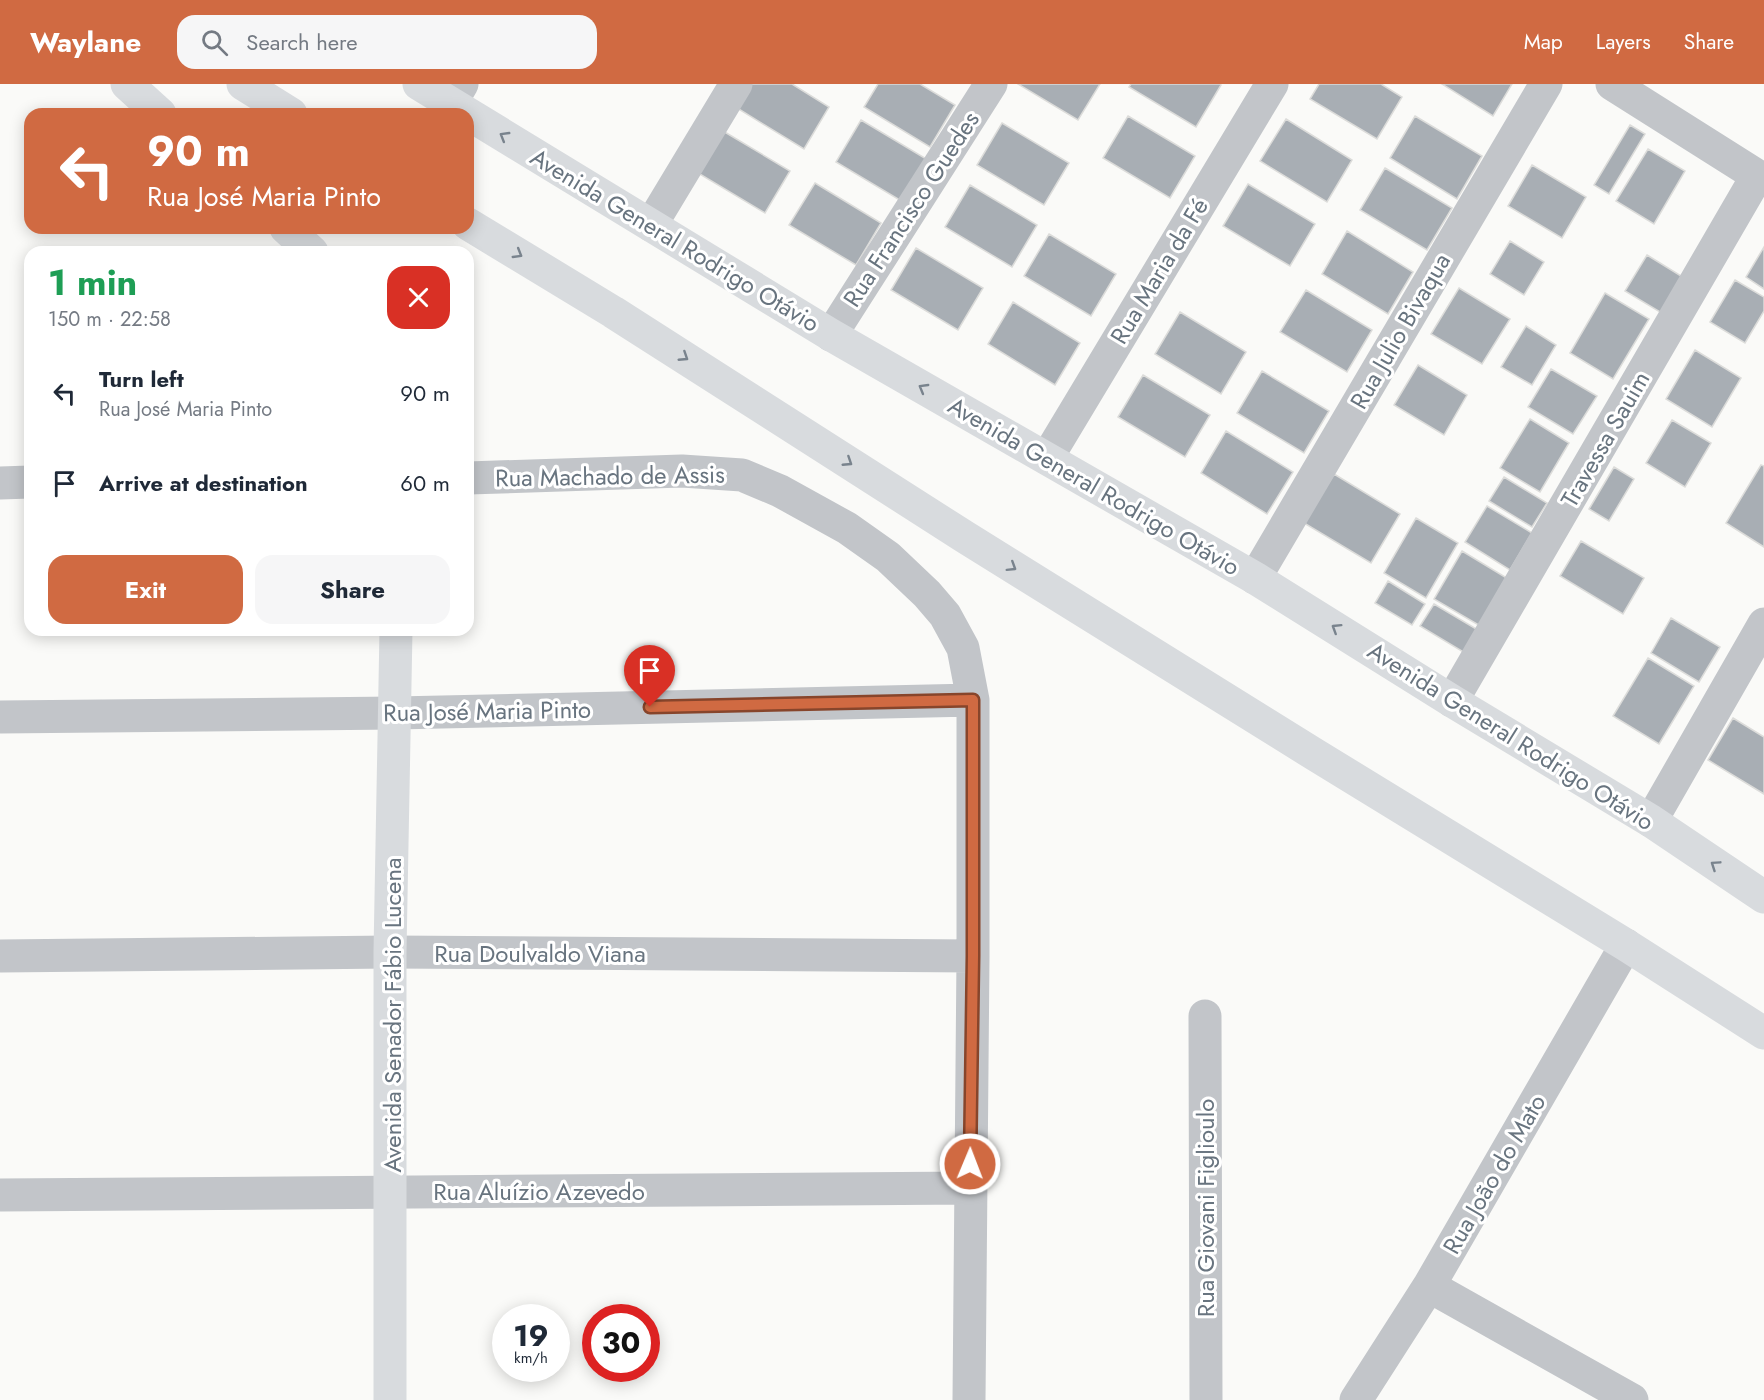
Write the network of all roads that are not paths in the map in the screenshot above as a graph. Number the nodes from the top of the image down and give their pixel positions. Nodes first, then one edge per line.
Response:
1 (127, 84) edge
2 (243, 84) edge
3 (419, 84) edge
4 (736, 84) edge
5 (991, 84) edge
6 (1272, 84) edge
7 (1546, 84) edge
8 (1612, 84) edge
9 (457, 94) edge
10 (153, 108) edge
11 (281, 108) edge
12 (1761, 178) edge
13 (651, 225) junction
14 (474, 228) edge
15 (292, 234) edge
16 (306, 246) edge
17 (831, 335) junction
18 (1047, 458) junction
19 (474, 478) edge
20 (24, 482) edge
21 (0, 483) edge
22 (1255, 578) junction
23 (1764, 624) edge
24 (396, 636) edge
25 (973, 700) junction
26 (1452, 701) junction
27 (396, 713) junction
28 (0, 717) edge
29 (1651, 821) junction
30 (1764, 897) edge
31 (1626, 945) junction
32 (390, 952) junction
33 (0, 956) edge
34 (973, 956) junction
35 (1205, 1016) dead end
36 (1764, 1033) edge
37 (970, 1188) junction
38 (392, 1192) junction
39 (0, 1195) edge
40 (1428, 1286) junction
41 (390, 1400) edge
42 (969, 1400) edge
43 (1206, 1400) edge
44 (1356, 1400) edge
45 (1632, 1400) edge

1 - 10 main road
2 - 11 main road
3 - 9 main road, Avenida General Rodrigo Otávio
4 - 13 street
5 - 17 street, Rua Francisco Guedes
6 - 18 street, Rua Maria da Fé
7 - 22 street, Rua Julio Bivaqua
8 - 12 street
13 -> 9 main road, Avenida General Rodrigo Otávio
12 - 26 street, Travessa Sauim
13 - 17 main road, Avenida General Rodrigo Otávio
14 -> 31 main road
15 - 16 main road
18 -> 17 main road, Avenida General Rodrigo Otávio
18 - 22 main road, Avenida General Rodrigo Otávio
19 - 25 street, Rua Machado de Assis
20 - 21 street
26 -> 22 main road, Avenida General Rodrigo Otávio
23 - 29 street
24 - 27 main road, Avenida Senador Fábio Lucena
25 - 27 street, Rua José Maria Pinto
25 - 34 street, Rua Machado de Assis
26 - 29 main road, Avenida General Rodrigo Otávio
27 - 28 street, Rua José Maria Pinto
27 - 32 main road, Avenida Senador Fábio Lucena
30 -> 29 main road, Avenida General Rodrigo Otávio
31 - 36 main road
31 - 40 street, Rua João do Mato
32 - 33 street, Rua Doulvaldo Viana
32 - 34 street, Rua Doulvaldo Viana
32 - 38 main road, Avenida Senador Fábio Lucena
34 - 37 street, Rua Machado de Assis
35 - 43 street, Rua Giovani Figlioulo
37 - 38 street, Rua Aluízio Azevedo
37 - 42 street, Rua Machado de Assis
38 - 39 street, Rua Aluízio Azevedo
38 - 41 main road, Avenida Senador Fábio Lucena
40 - 44 street, Rua João do Mato
40 - 45 street

